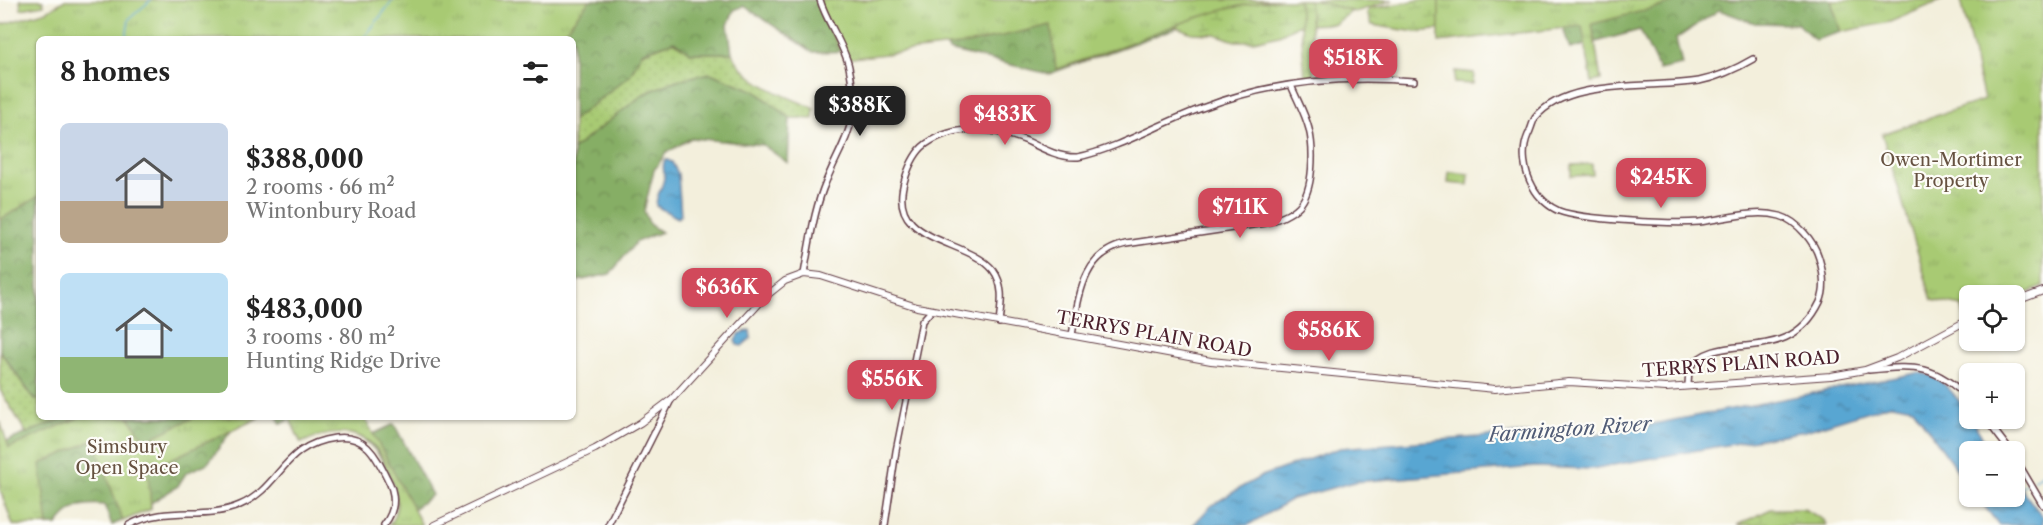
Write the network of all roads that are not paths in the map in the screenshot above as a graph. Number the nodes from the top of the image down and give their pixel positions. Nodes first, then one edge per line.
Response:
1 (820, 0) edge
2 (1753, 59) dead end
3 (1414, 81) dead end
4 (1291, 85) junction
5 (804, 274) junction
6 (2043, 291) edge
7 (2025, 298) edge
8 (916, 307) junction
9 (932, 310) junction
10 (922, 321) junction
11 (999, 323) junction
12 (1959, 325) edge
13 (1072, 335) junction
14 (1865, 370) junction
15 (1688, 385) junction
16 (1959, 390) edge
17 (672, 399) junction
18 (655, 411) junction
19 (662, 418) junction
20 (1993, 429) edge
21 (2003, 441) edge
22 (2025, 475) edge
23 (2043, 505) edge
24 (129, 525) edge
25 (384, 525) edge
26 (434, 525) edge
27 (608, 525) edge
28 (885, 525) edge

1 - 5 street
2 - 15 street
3 - 4 street
4 - 11 street
4 - 13 street
5 - 8 street, TERRYS PLAIN ROAD
5 - 17 street
6 - 7 street
8 - 9 street, TERRYS PLAIN ROAD
8 - 10 street
9 - 10 street
9 - 11 street, TERRYS PLAIN ROAD
10 - 28 street
11 - 13 street, TERRYS PLAIN ROAD
12 - 14 street, TERRYS PLAIN ROAD
13 - 15 street, TERRYS PLAIN ROAD
14 - 15 street, TERRYS PLAIN ROAD
14 - 16 street
17 - 18 street
17 - 19 street
18 - 19 street
18 - 26 street
19 - 27 street
20 - 21 street
22 - 23 street
24 - 25 street

